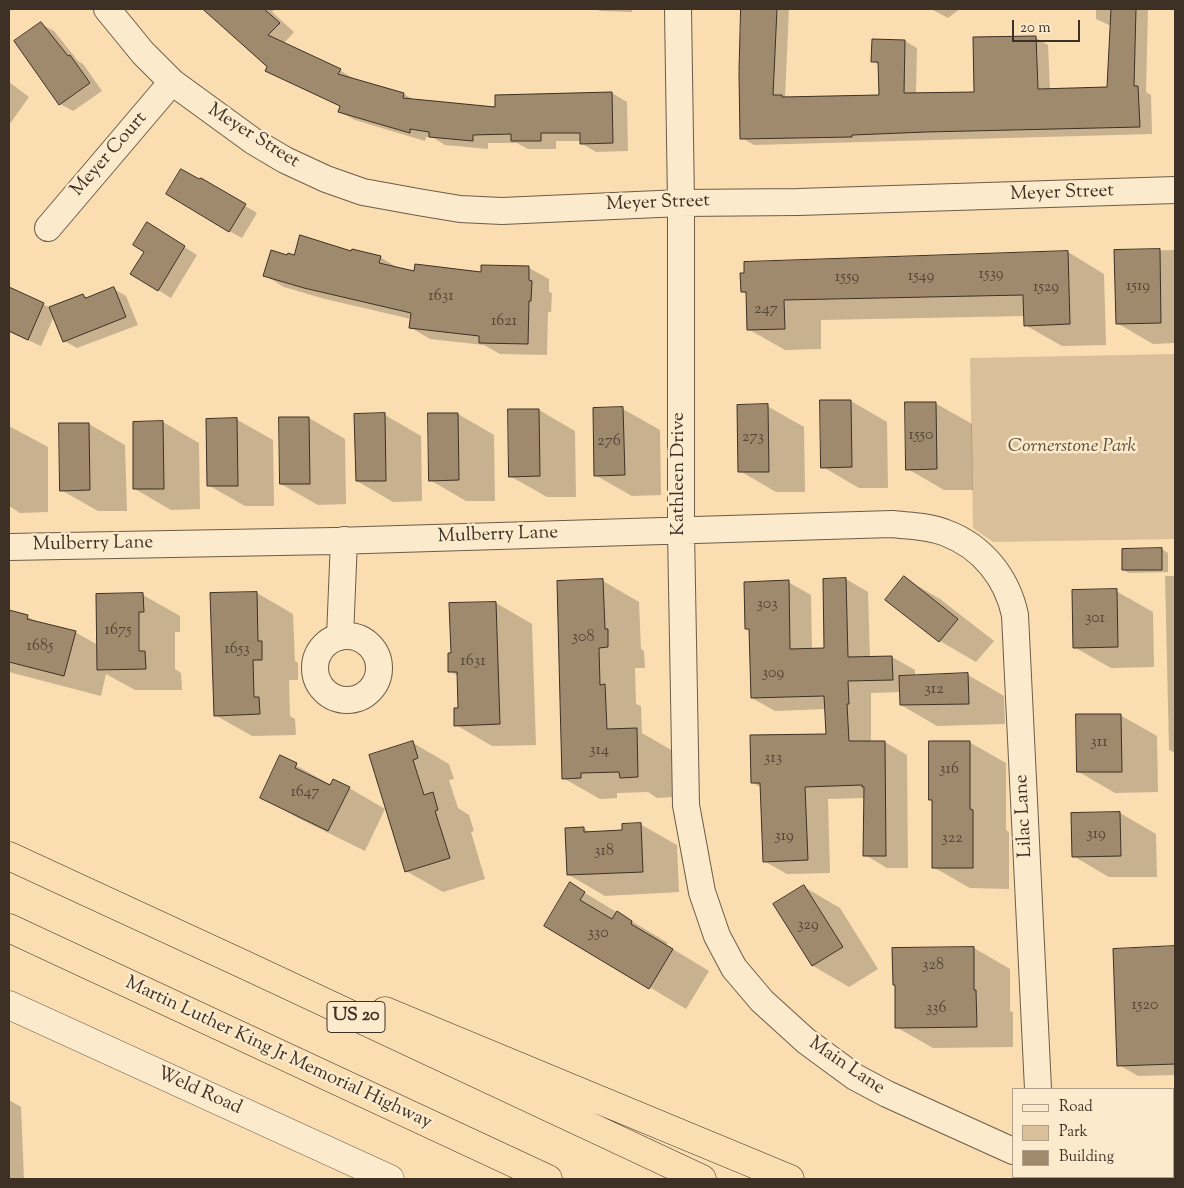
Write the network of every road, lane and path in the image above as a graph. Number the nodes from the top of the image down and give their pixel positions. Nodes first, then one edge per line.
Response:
1 (107, 9) edge
2 (678, 9) edge
3 (172, 82) junction
4 (1175, 190) edge
5 (681, 202) junction
6 (48, 228) dead end
7 (681, 531) junction
8 (344, 540) junction
9 (9, 546) edge
10 (981, 554) joint
11 (340, 637) dead end
12 (9, 856) edge
13 (9, 928) edge
14 (717, 936) joint
15 (245, 965) junction
16 (9, 1005) edge
17 (1038, 1088) edge
18 (1012, 1151) edge
19 (390, 1179) edge
20 (548, 1179) edge
21 (702, 1179) edge
22 (790, 1179) edge

1 - 3 street, Meyer Street
2 - 5 street, Kathleen Drive
3 - 5 street, Meyer Street
3 - 6 street, Meyer Court
4 - 5 street, Meyer Street
5 - 7 street, Kathleen Drive
7 - 8 street, Mulberry Lane
7 - 10 street, Mulberry Lane
7 - 14 street, Kathleen Drive
8 - 9 street, Mulberry Lane
8 - 11 street
10 - 17 street, Lilac Lane
12 - 15 highway, US 20
13 - 20 highway, Martin Luther King Jr Memorial Highway
14 - 18 street, Main Lane
15 - 21 highway, US 20
15 - 22 highway
16 - 19 street, Weld Road

